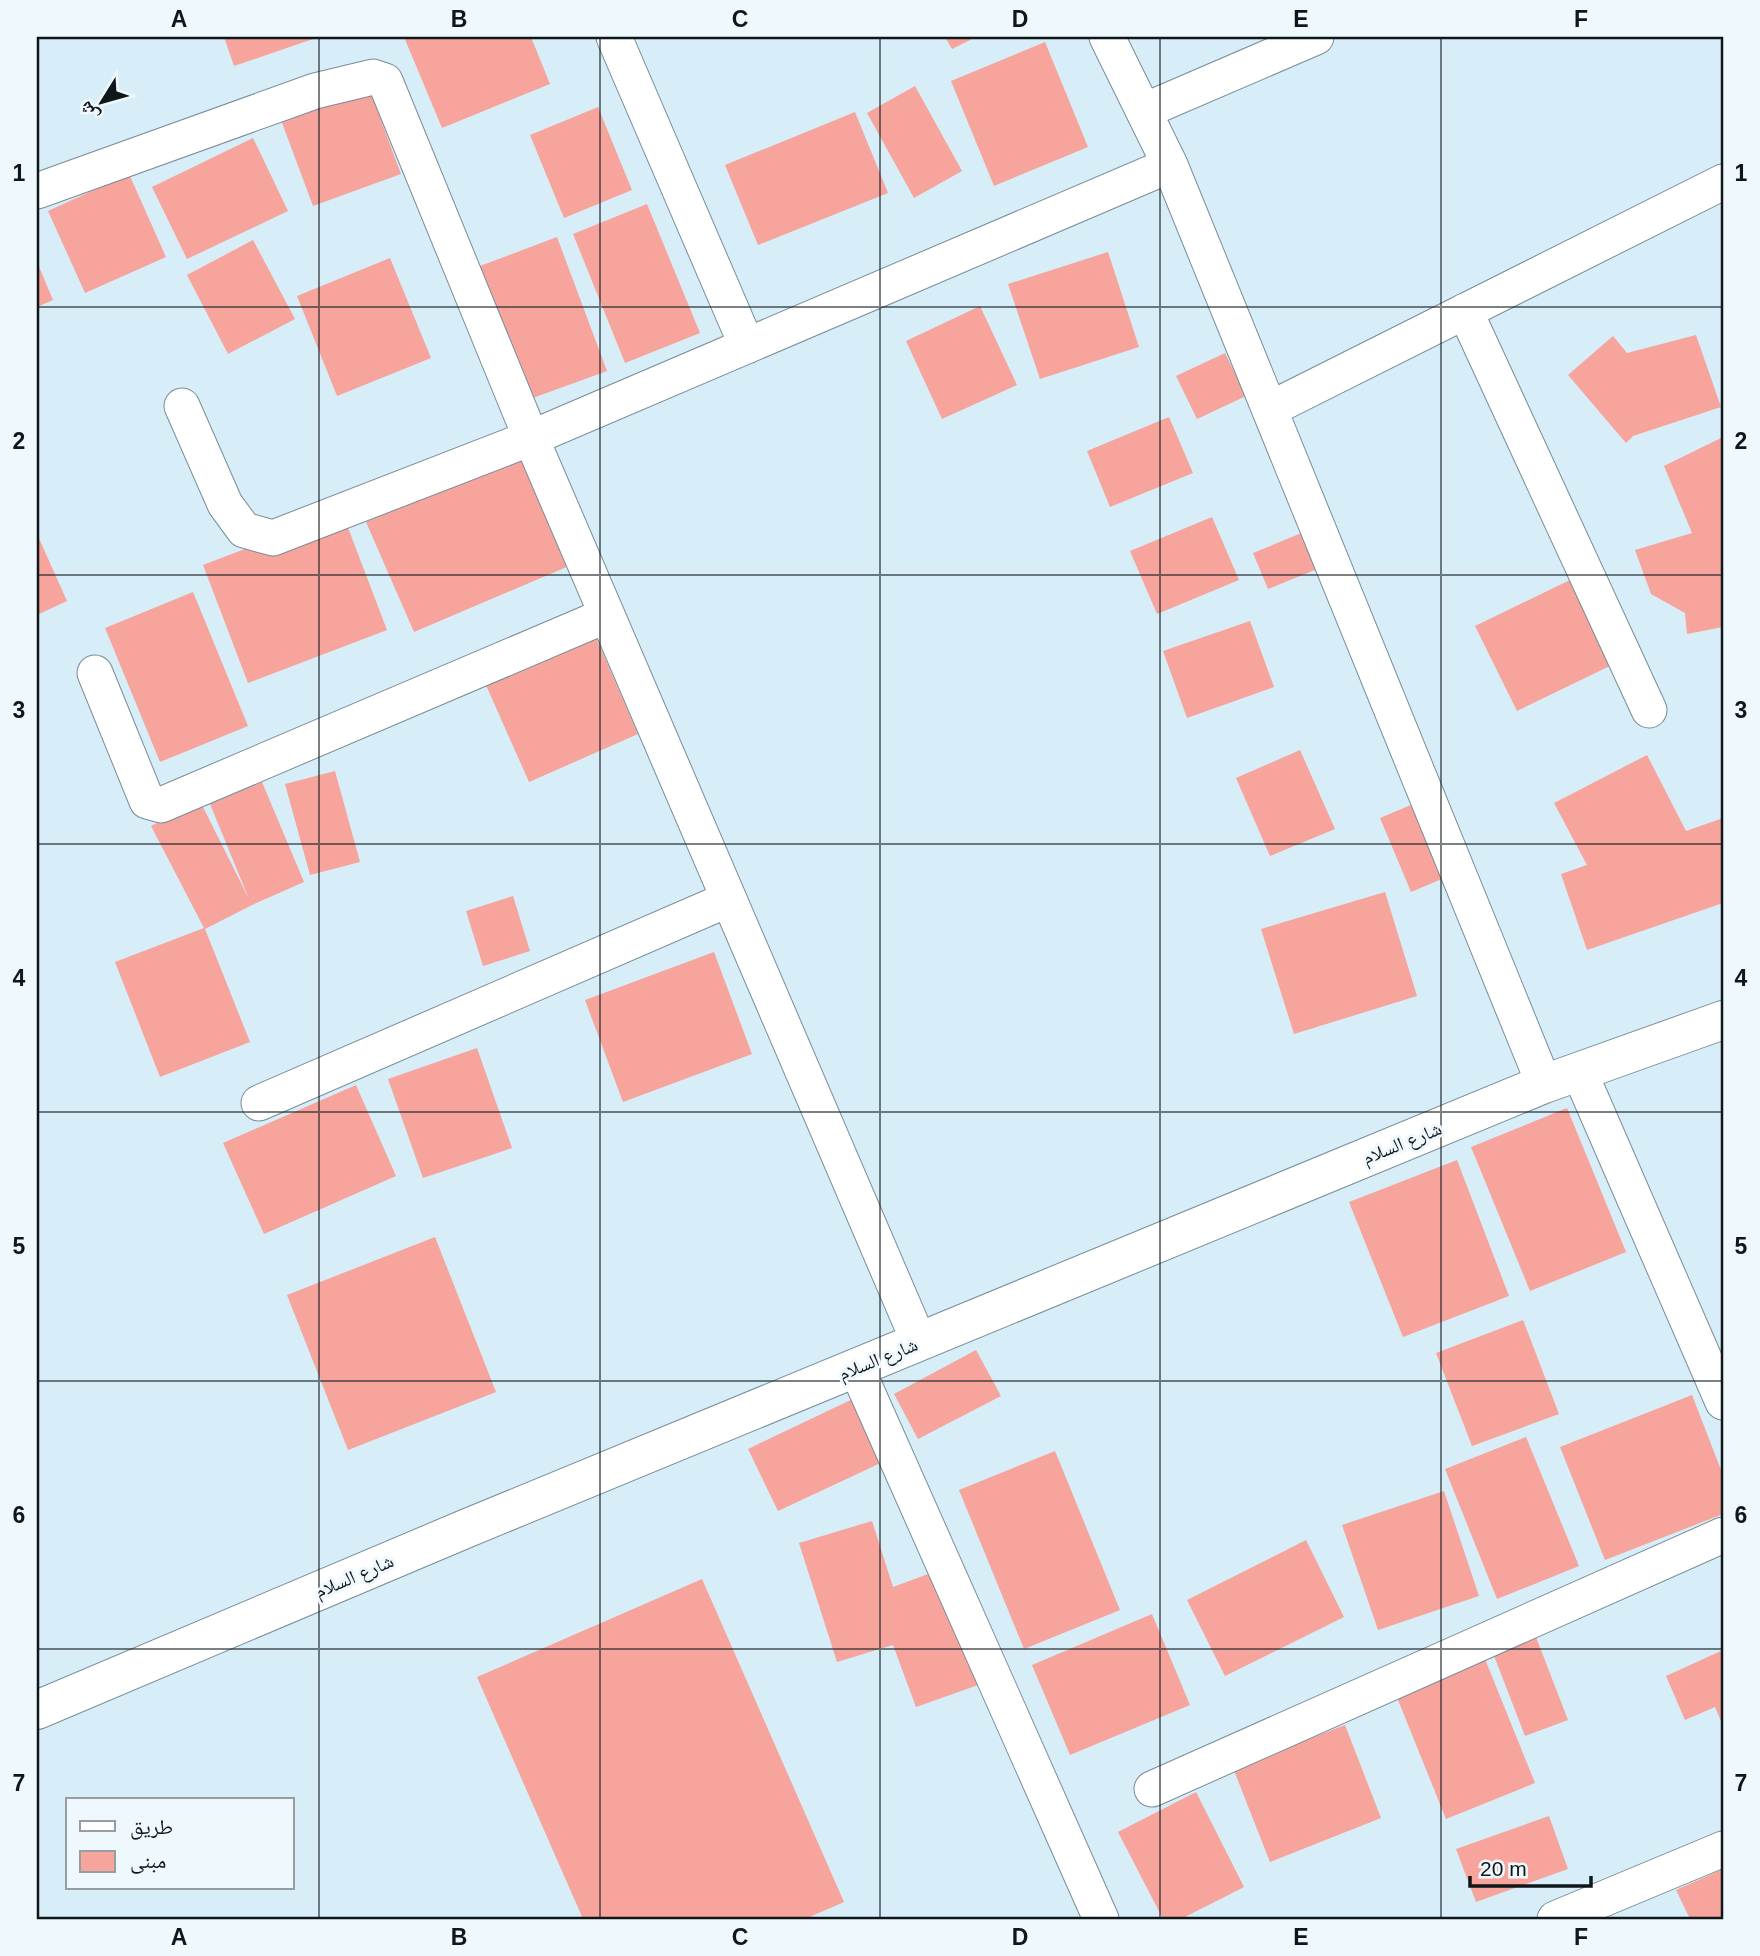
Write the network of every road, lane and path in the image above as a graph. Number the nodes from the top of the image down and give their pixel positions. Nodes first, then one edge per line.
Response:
1 (614, 37) edge
2 (1107, 37) edge
3 (1316, 37) edge
4 (1144, 111) junction
5 (1170, 165) junction
6 (1723, 182) edge
7 (37, 191) edge
8 (1465, 310) junction
9 (747, 346) junction
10 (182, 406) dead end
11 (1270, 409) junction
12 (531, 438) junction
13 (607, 615) junction
14 (95, 673) dead end
15 (1649, 710) dead end
16 (729, 899) junction
17 (1723, 1020) edge
18 (1562, 1078) junction
19 (259, 1103) dead end
20 (919, 1342) junction
21 (856, 1367) junction
22 (1723, 1402) edge
23 (1723, 1535) edge
24 (37, 1710) edge
25 (1152, 1789) dead end
26 (1723, 1849) edge
27 (1623, 1906) edge
28 (1101, 1919) edge
29 (1555, 1919) edge

1 - 9 street
2 - 4 street
3 - 4 street
4 - 5 street
5 - 9 street
5 - 11 street
6 - 8 street
7 - 12 street
8 - 11 street
8 - 15 street
9 - 12 street
10 - 12 street
11 - 18 street
12 - 13 street
13 - 14 street
13 - 16 street
16 - 19 street
16 - 20 street
17 - 18 main road, شارع السلام
18 - 20 main road, شارع السلام
18 - 22 street
20 - 21 main road, شارع السلام
21 - 24 main road, شارع السلام
21 - 28 street
23 - 25 street
26 - 27 street
27 - 29 street

